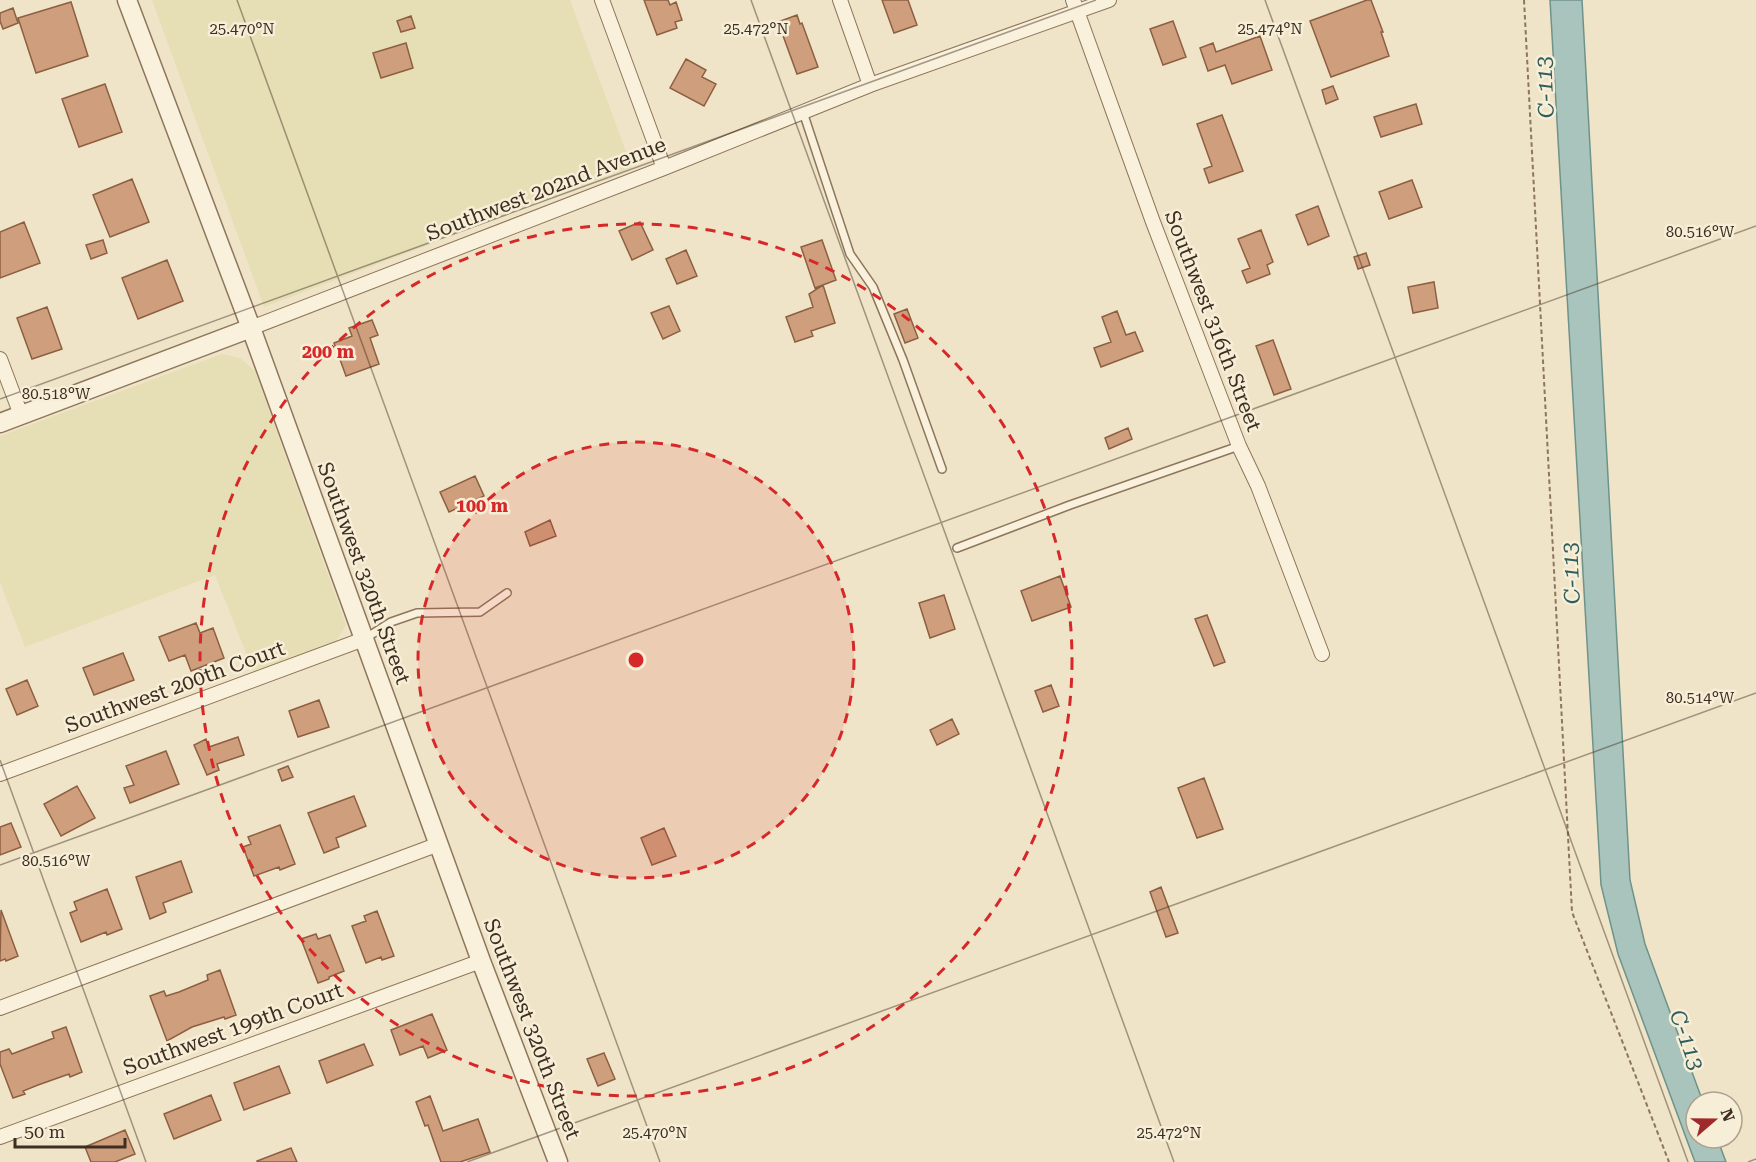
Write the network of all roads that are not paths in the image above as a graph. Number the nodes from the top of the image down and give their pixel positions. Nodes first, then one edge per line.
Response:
1 (127, 0) edge
2 (602, 0) edge
3 (840, 0) edge
4 (1109, 0) edge
5 (1076, 6) edge
6 (870, 85) junction
7 (803, 112) junction
8 (664, 168) junction
9 (251, 328) junction
10 (0, 359) edge
11 (21, 415) junction
12 (0, 423) edge
13 (1239, 446) junction
14 (942, 469) dead end
15 (957, 548) dead end
16 (507, 592) dead end
17 (364, 639) junction
18 (1322, 654) dead end
19 (0, 774) edge
20 (439, 844) junction
21 (481, 961) junction
22 (0, 1008) edge
23 (0, 1137) edge
24 (558, 1162) edge

1 - 9 street, Southwest 320th Street
2 - 8 street
3 - 6 street
4 - 5 street, Southwest 202nd Avenue
5 - 6 street, Southwest 202nd Avenue
5 - 13 street, Southwest 316th Street
6 - 7 street, Southwest 202nd Avenue
7 - 8 street, Southwest 202nd Avenue
7 - 14 lane
8 - 9 street, Southwest 202nd Avenue
9 - 11 street, Southwest 202nd Avenue
9 - 17 street, Southwest 320th Street
10 - 11 street
11 - 12 street, Southwest 202nd Avenue
13 - 15 lane
13 - 18 street, Southwest 316th Street
16 - 17 lane
17 - 19 street, Southwest 200th Court
17 - 20 street, Southwest 320th Street
20 - 21 street, Southwest 320th Street
20 - 22 street
21 - 23 street, Southwest 199th Court
21 - 24 street, Southwest 320th Street

